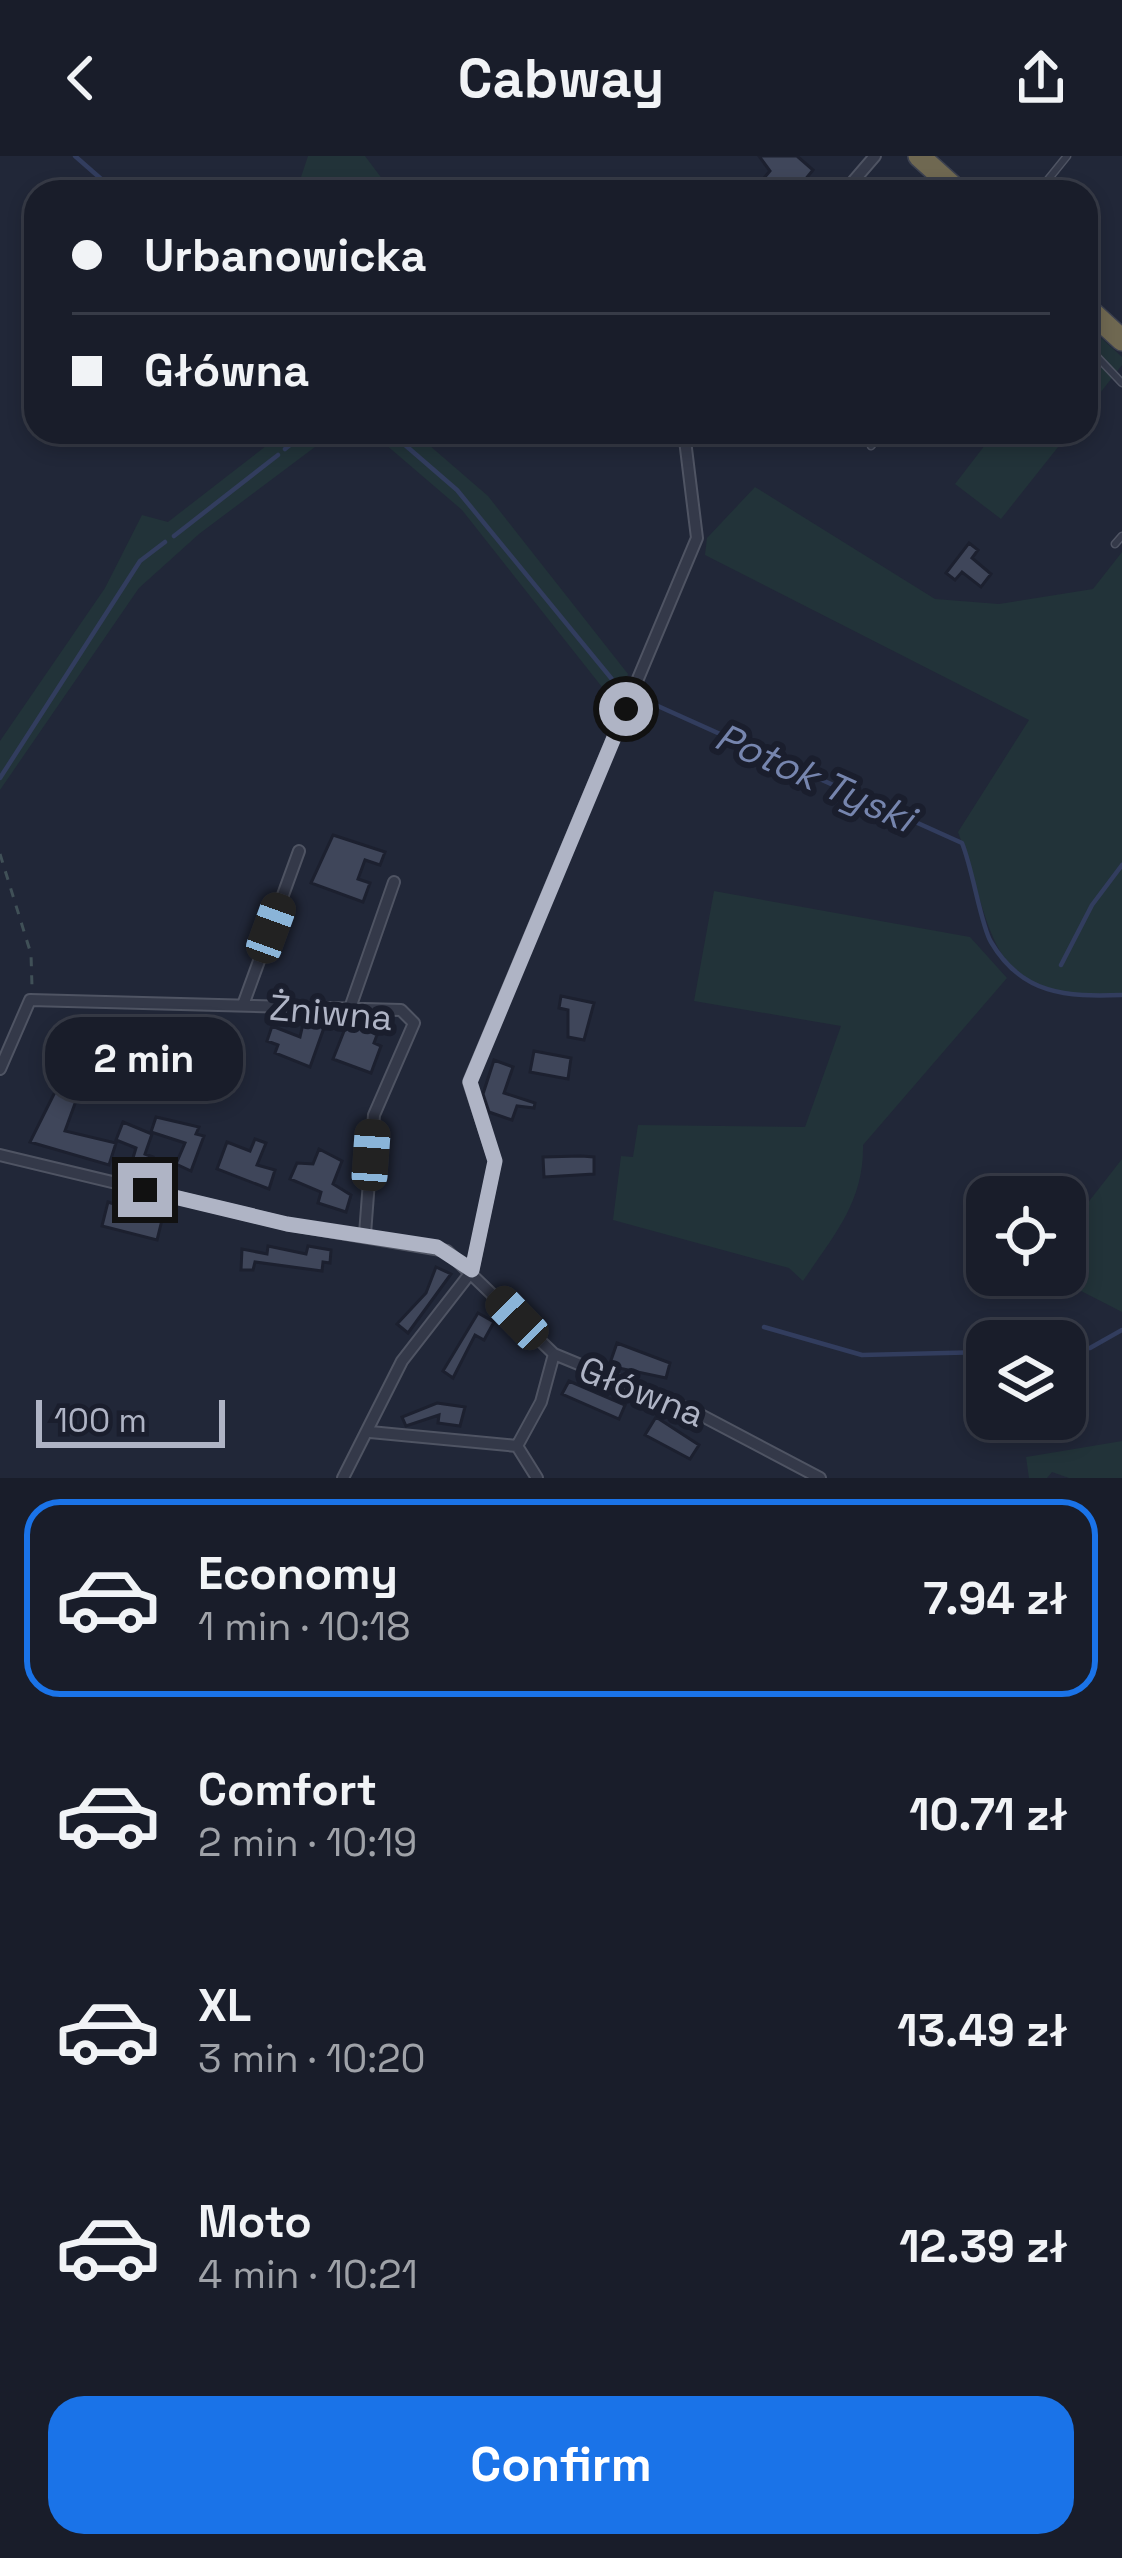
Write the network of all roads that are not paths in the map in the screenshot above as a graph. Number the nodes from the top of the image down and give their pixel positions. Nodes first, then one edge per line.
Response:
1 (875, 156) edge
2 (919, 156) edge
3 (1067, 156) edge
4 (854, 180) edge
5 (946, 180) edge
6 (1047, 180) edge
7 (1098, 358) edge
8 (1122, 383) edge
9 (685, 444) edge
10 (1122, 536) edge
11 (1115, 544) dead end
12 (298, 851) dead end
13 (394, 882) dead end
14 (243, 1005) junction
15 (350, 1008) junction
16 (0, 1069) edge
17 (0, 1155) edge
18 (365, 1234) junction
19 (472, 1270) junction
20 (554, 1354) junction
21 (370, 1432) junction
22 (517, 1446) junction
23 (343, 1478) edge
24 (537, 1478) edge
25 (820, 1478) edge

1 - 4 street
2 - 5 highway
3 - 6 lane
7 - 8 lane
9 - 19 street
10 - 11 lane
12 - 14 street
13 - 15 street
14 - 15 street, Żniwna
14 - 16 street, Żniwna
15 - 18 street, Żniwna
17 - 18 street, Główna
18 - 19 street, Główna
19 - 20 street, Główna
19 - 21 street
20 - 22 street
20 - 25 street, Główna
21 - 22 street
21 - 23 street
22 - 24 street

